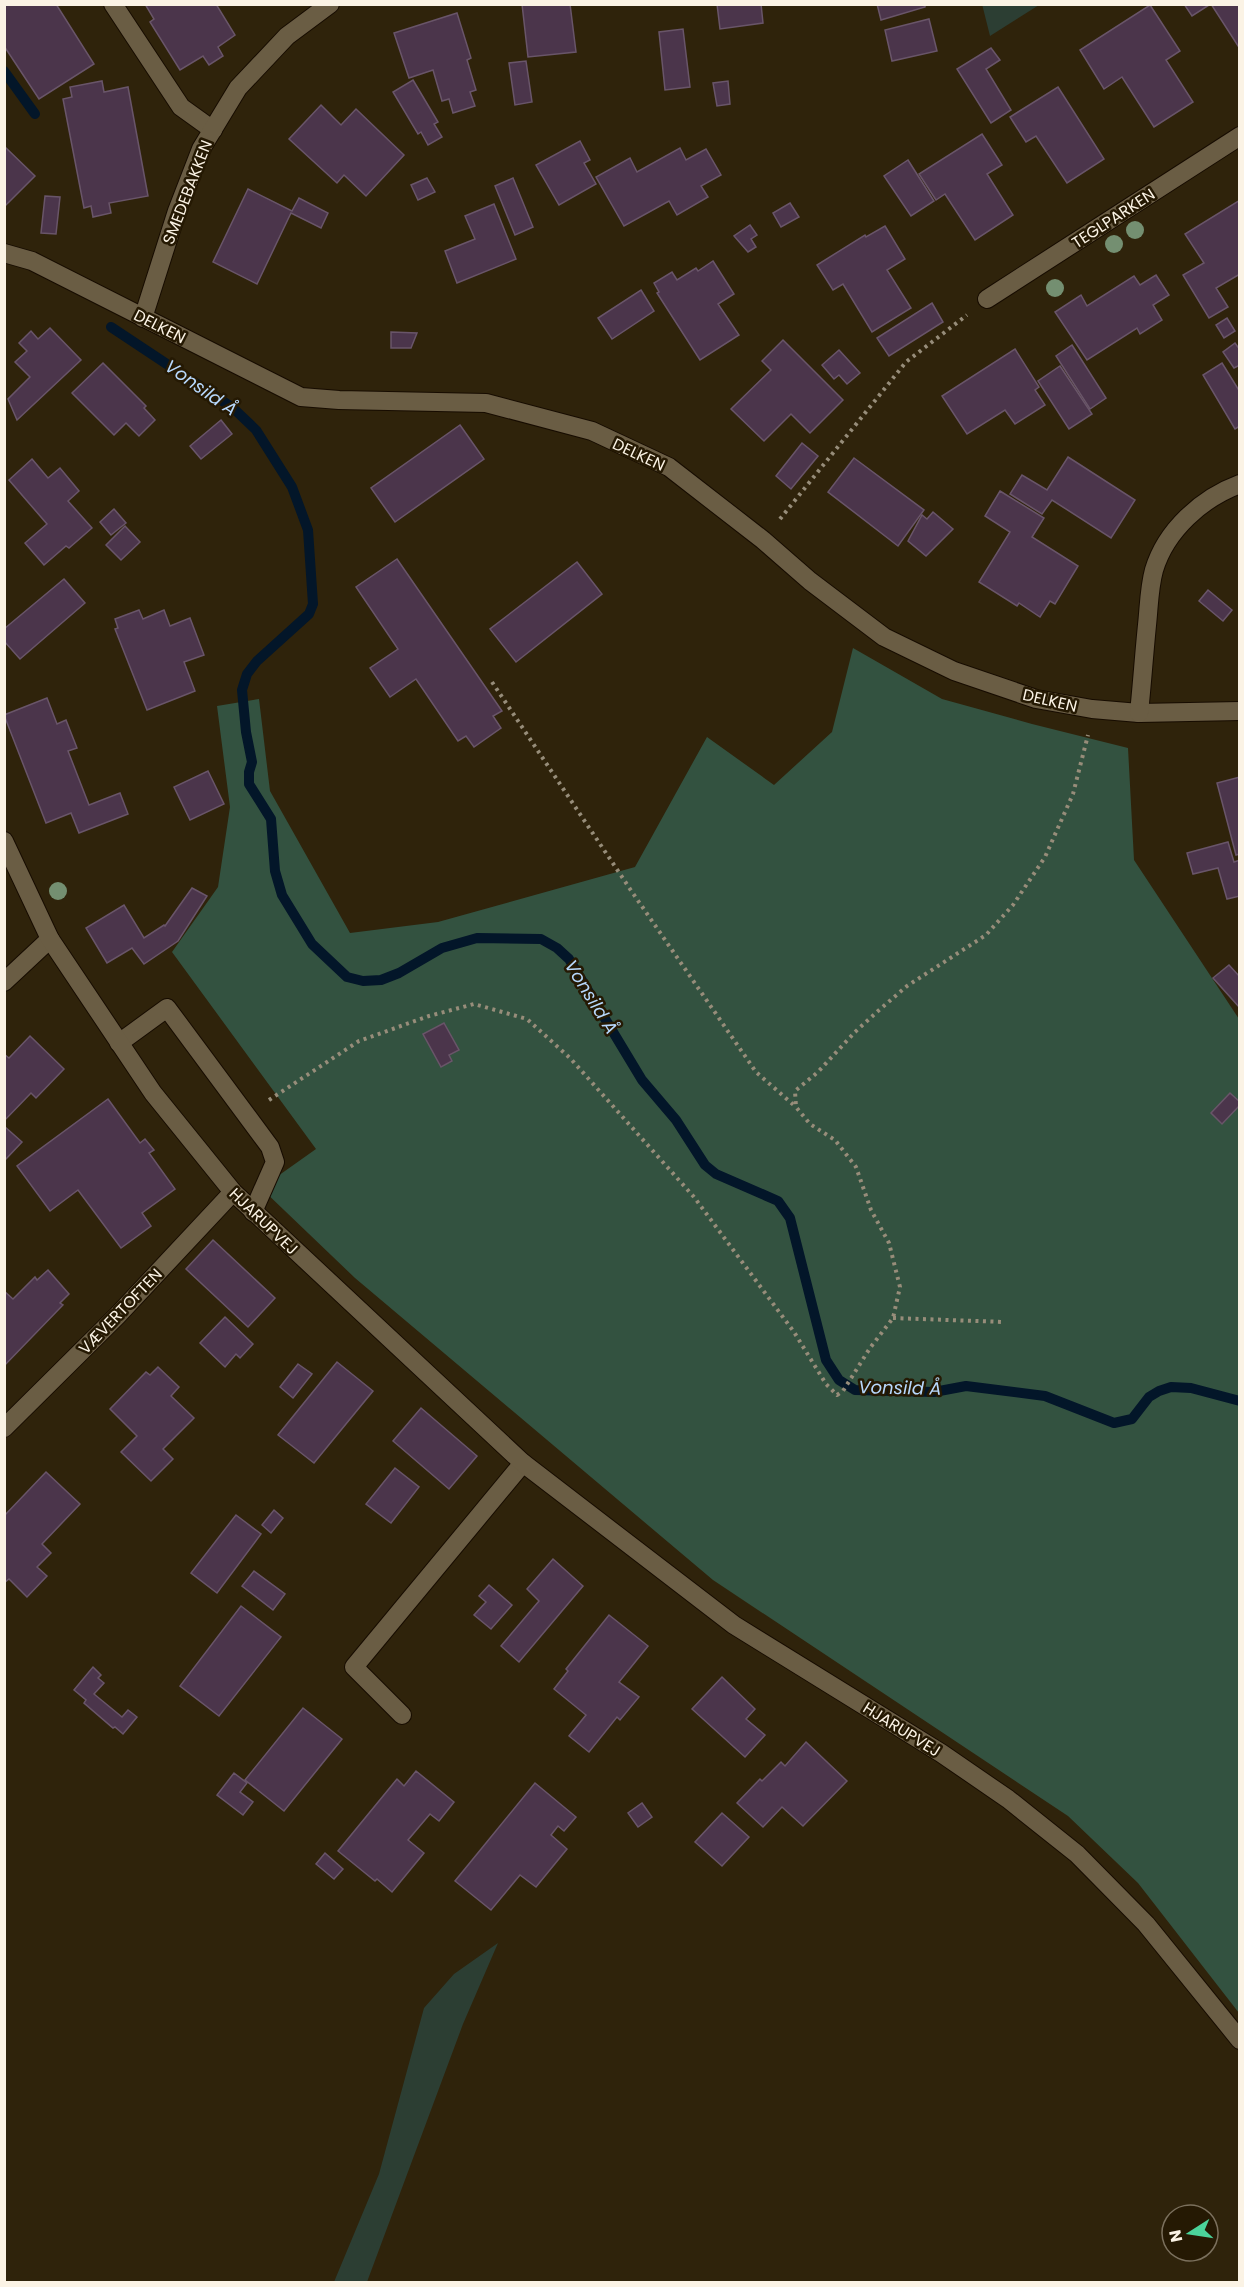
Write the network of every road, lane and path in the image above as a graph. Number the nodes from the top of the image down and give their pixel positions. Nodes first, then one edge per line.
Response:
1 (113, 4) edge
2 (330, 4) edge
3 (213, 130) junction
4 (1239, 136) edge
5 (4, 253) edge
6 (987, 299) joint
7 (143, 318) junction
8 (1239, 484) edge
9 (763, 540) junction
10 (492, 682) dead end
11 (1092, 709) junction
12 (1239, 711) edge
13 (1139, 713) junction
14 (4, 841) edge
15 (50, 939) junction
16 (4, 982) edge
17 (119, 1043) junction
18 (796, 1107) junction
19 (246, 1115) junction
20 (233, 1192) junction
21 (253, 1212) junction
22 (893, 1318) junction
23 (1004, 1322) dead end
24 (4, 1428) edge
25 (523, 1463) junction
26 (402, 1715) dead end
27 (1239, 2040) edge

1 - 3 street
2 - 3 street, SMEDEBAKKEN
3 - 7 street, SMEDEBAKKEN
4 - 6 street, TEGLPARKEN
5 - 7 street, DELKEN
6 - 9 path
7 - 9 street, DELKEN
8 - 13 street
9 - 11 street, DELKEN
10 - 18 path
11 - 13 street, DELKEN
11 - 18 path
12 - 13 street, DELKEN
14 - 15 street, HJARUPVEJ
15 - 16 street
15 - 17 street, HJARUPVEJ
17 - 19 street
17 - 20 street, HJARUPVEJ
18 - 22 path
19 - 21 street
19 - 22 path
20 - 21 street, HJARUPVEJ
20 - 24 street, VÆVERTOFTEN
21 - 25 street, HJARUPVEJ
22 - 23 path
25 - 26 street
25 - 27 street, HJARUPVEJ

